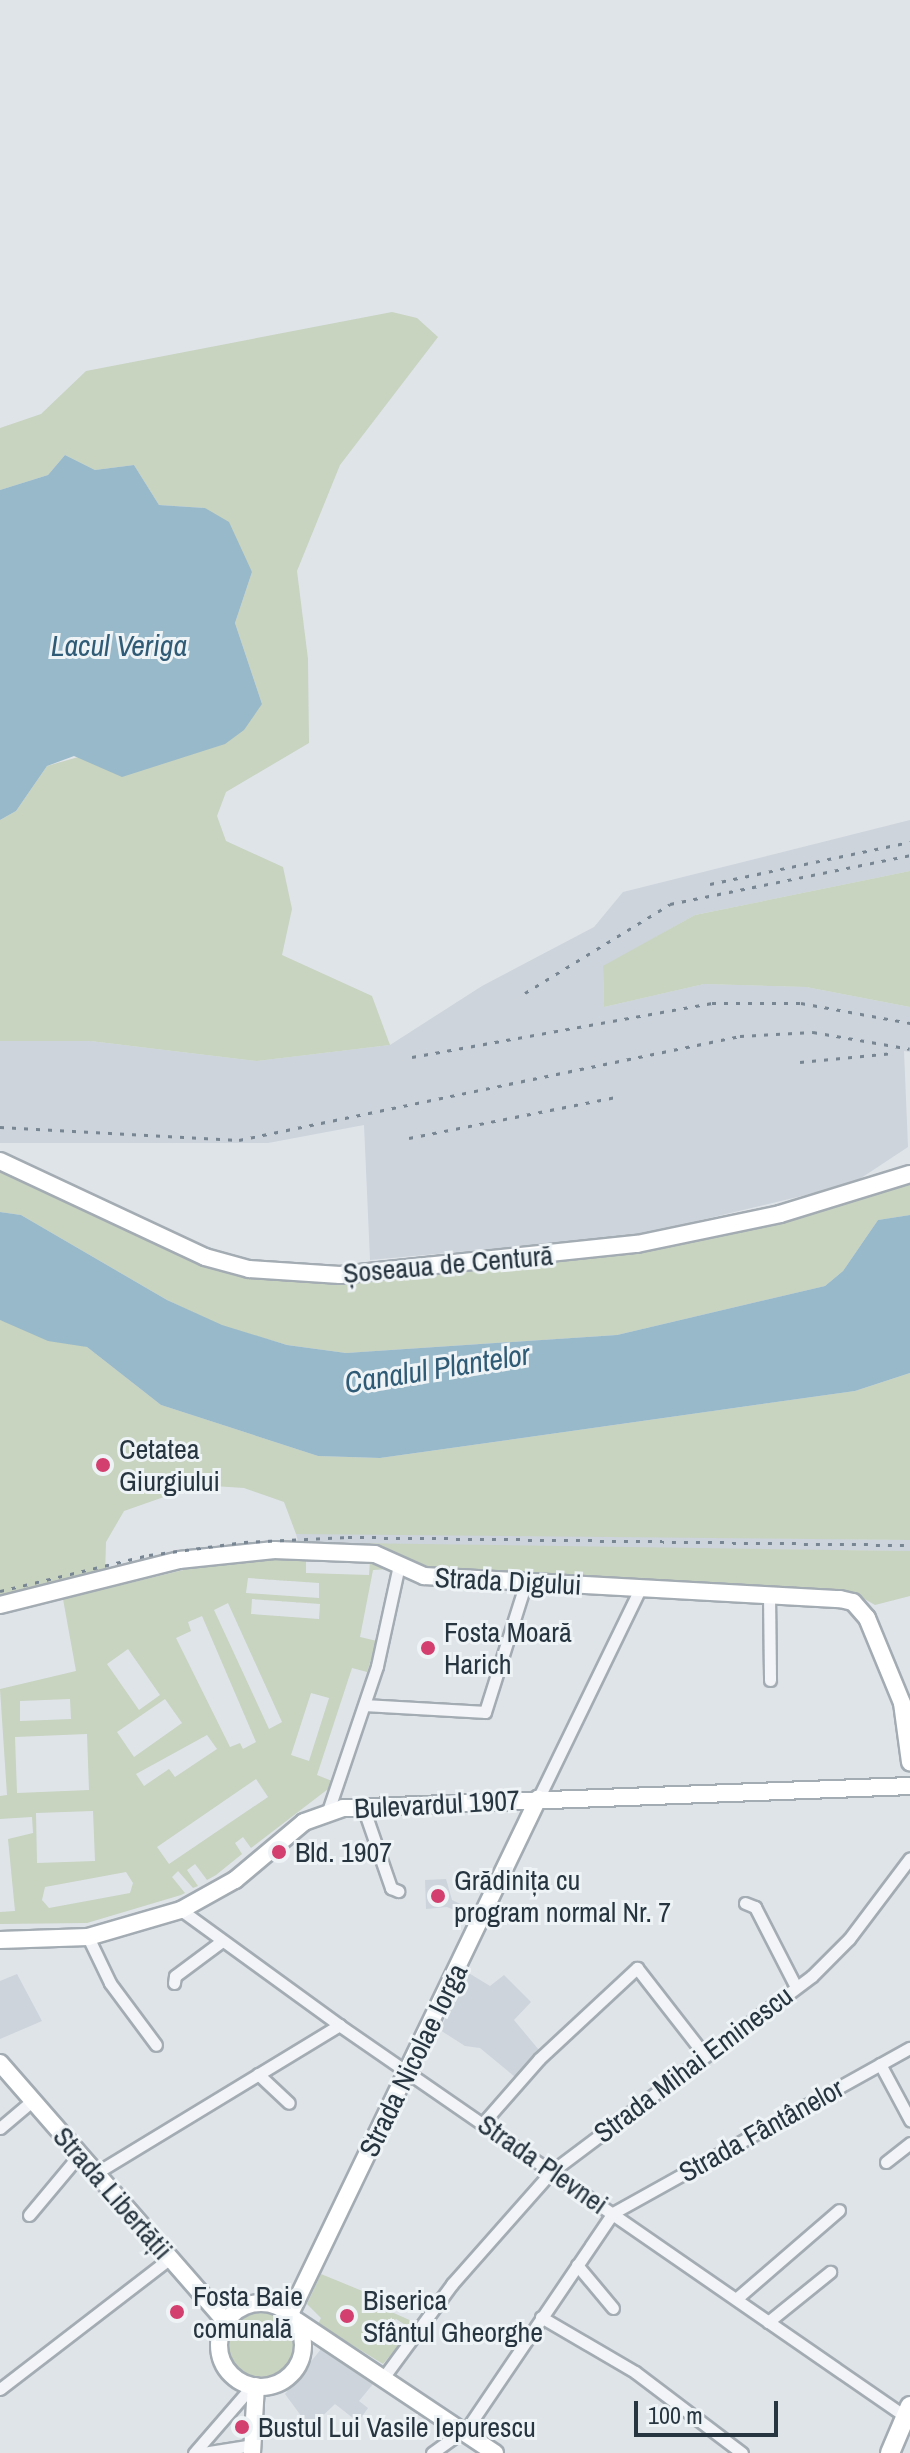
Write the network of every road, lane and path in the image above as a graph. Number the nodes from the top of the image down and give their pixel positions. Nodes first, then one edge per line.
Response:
1 (0, 1161) edge
2 (910, 1174) edge
3 (399, 1565) junction
4 (526, 1582) junction
5 (640, 1589) junction
6 (769, 1595) junction
7 (0, 1605) edge
8 (770, 1680) dead end
9 (365, 1705) junction
10 (910, 1762) edge
11 (910, 1786) edge
12 (538, 1799) junction
13 (363, 1807) junction
14 (328, 1811) junction
15 (910, 1858) edge
16 (398, 1891) dead end
17 (745, 1903) dead end
18 (181, 1910) junction
19 (88, 1937) junction
20 (0, 1940) edge
21 (222, 1941) junction
22 (174, 1983) dead end
23 (796, 1987) junction
24 (339, 2025) junction
25 (156, 2045) dead end
26 (910, 2048) edge
27 (704, 2054) junction
28 (0, 2063) edge
29 (880, 2064) junction
30 (407, 2072) junction
31 (258, 2074) junction
32 (33, 2100) junction
33 (289, 2103) dead end
34 (910, 2120) edge
35 (483, 2123) junction
36 (0, 2128) edge
37 (910, 2143) edge
38 (80, 2154) junction
39 (886, 2162) dead end
40 (551, 2172) junction
41 (96, 2173) junction
42 (839, 2210) dead end
43 (613, 2213) junction
44 (29, 2215) dead end
45 (170, 2258) junction
46 (577, 2265) junction
47 (830, 2272) dead end
48 (736, 2299) junction
49 (613, 2308) dead end
50 (292, 2317) junction
51 (541, 2317) junction
52 (226, 2322) junction
53 (768, 2322) junction
54 (383, 2378) junction
55 (254, 2386) junction
56 (0, 2389) edge
57 (908, 2411) edge
58 (463, 2432) junction
59 (253, 2449) edge
60 (194, 2453) edge
61 (203, 2453) edge
62 (432, 2453) edge
63 (495, 2453) edge
64 (742, 2453) edge
65 (890, 2453) edge

1 - 2 street, Șoseaua de Centură
3 - 4 street, Strada Digului
3 - 7 street, Strada Digului
3 - 9 street
4 - 5 street, Strada Digului
4 - 9 street
5 - 6 street, Strada Digului
5 - 12 street, Strada Nicolae Iorga
6 - 8 street
6 - 10 street, Strada Digului
9 - 14 street
11 - 12 street, Bulevardul 1907
12 - 13 street, Bulevardul 1907
12 - 30 street, Strada Nicolae Iorga
13 - 14 street, Bulevardul 1907
13 - 16 street
14 - 18 street, Bulevardul 1907
15 - 23 street, Strada Mihai Eminescu
17 - 23 street
18 - 19 street, Bulevardul 1907
18 - 21 street, Strada Plevnei
19 - 20 street, Bulevardul 1907
19 - 25 street
21 - 22 street
21 - 24 street, Strada Plevnei
23 - 27 street, Strada Mihai Eminescu
24 - 30 street, Strada Plevnei
24 - 31 street
26 - 29 street, Strada Fântânelor
27 - 35 street
27 - 40 street, Strada Mihai Eminescu
28 - 32 street, Strada Libertății
29 - 34 street
29 - 43 street, Strada Fântânelor
30 - 35 street, Strada Plevnei
30 - 50 street, Strada Nicolae Iorga
31 - 33 street
31 - 41 street
32 - 36 street
32 - 38 street, Strada Libertății
35 - 40 street, Strada Plevnei
37 - 39 street
38 - 41 street, Strada Libertății
38 - 44 street
40 - 43 street, Strada Plevnei
40 - 54 street, Strada Mihai Eminescu
41 - 45 street, Strada Libertății
42 - 48 street
43 - 46 street
43 - 48 street, Strada Plevnei
45 - 52 street, Strada Libertății
45 - 56 street
46 - 49 street
46 - 51 street
47 - 53 street
48 - 53 street, Strada Plevnei
50 - 52 street
50 - 54 street
50 - 55 street
51 - 58 street
51 - 64 street
52 - 55 street
53 - 57 street, Strada Plevnei
54 - 58 street
55 - 59 street
55 - 60 street
57 - 65 main road
58 - 62 street
58 - 63 street
59 - 61 street

